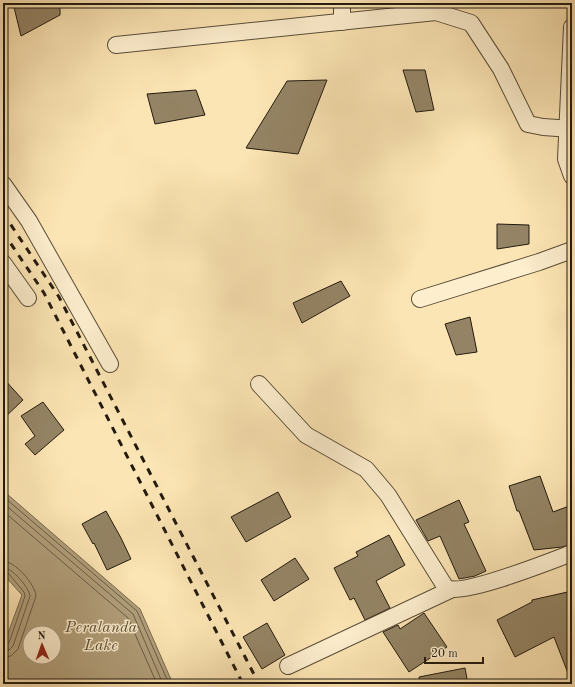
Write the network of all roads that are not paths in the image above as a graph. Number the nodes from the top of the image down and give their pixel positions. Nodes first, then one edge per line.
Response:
1 (342, 3) edge
2 (342, 22) junction
3 (572, 27) edge
4 (116, 45) dead end
5 (569, 129) edge
6 (572, 176) edge
7 (3, 184) edge
8 (572, 250) edge
9 (3, 263) edge
10 (28, 298) dead end
11 (420, 299) dead end
12 (110, 364) dead end
13 (259, 384) dead end
14 (572, 553) edge
15 (450, 590) junction
16 (288, 666) dead end

1 - 2 street
2 - 4 street
2 - 5 street
3 - 5 street
5 - 6 street
7 - 12 street
8 - 11 street
9 - 10 street
13 - 15 street
14 - 15 street
15 - 16 street

